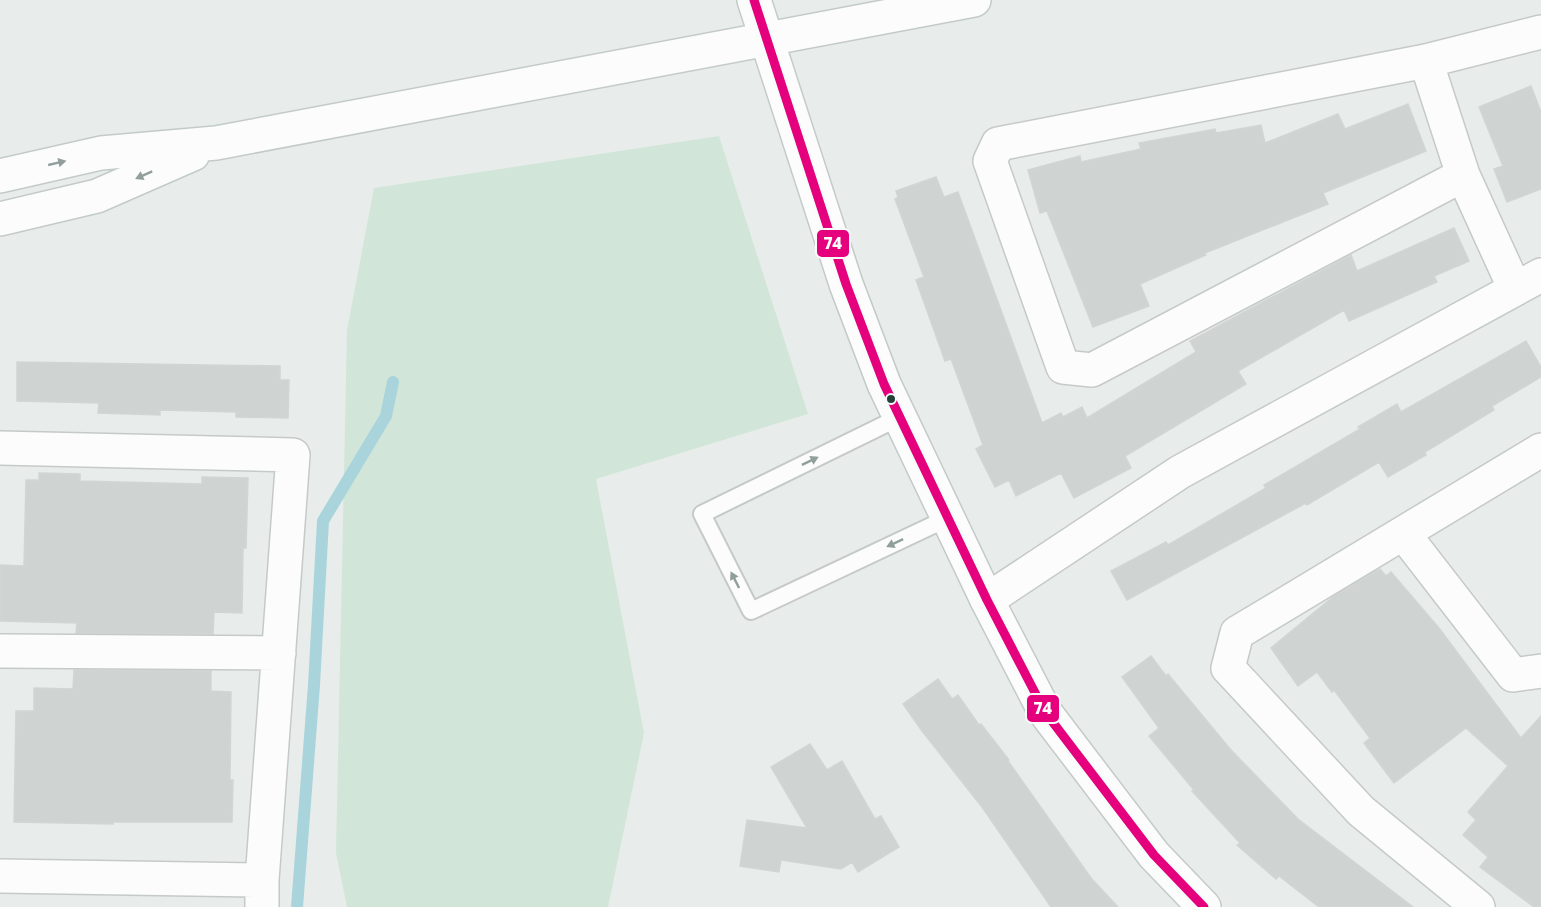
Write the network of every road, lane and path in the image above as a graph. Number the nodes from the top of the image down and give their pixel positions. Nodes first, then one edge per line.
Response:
1 (754, 0) edge
2 (974, 0) edge
3 (1541, 32) edge
4 (766, 40) junction
5 (1426, 61) junction
6 (216, 143) junction
7 (1463, 175) junction
8 (0, 176) edge
9 (0, 219) edge
10 (1528, 282) edge
11 (900, 417) junction
12 (0, 448) edge
13 (1541, 450) edge
14 (948, 518) junction
15 (1403, 533) junction
16 (987, 600) junction
17 (0, 651) edge
18 (279, 653) junction
19 (1541, 671) edge
20 (0, 876) edge
21 (262, 893) edge
22 (1204, 907) edge
23 (1478, 907) edge

1 - 4 street
2 - 4 street
3 - 5 street
4 - 6 street
4 - 11 street
5 - 7 street
5 - 7 street
8 -> 6 street
6 -> 9 street
7 - 10 street
10 - 16 street
11 - 14 street
14 -> 11 lane
12 - 18 street
13 - 15 street
14 - 16 street
15 - 19 street
15 - 23 street
16 - 22 street
17 - 18 street
18 - 21 street
20 - 21 street

